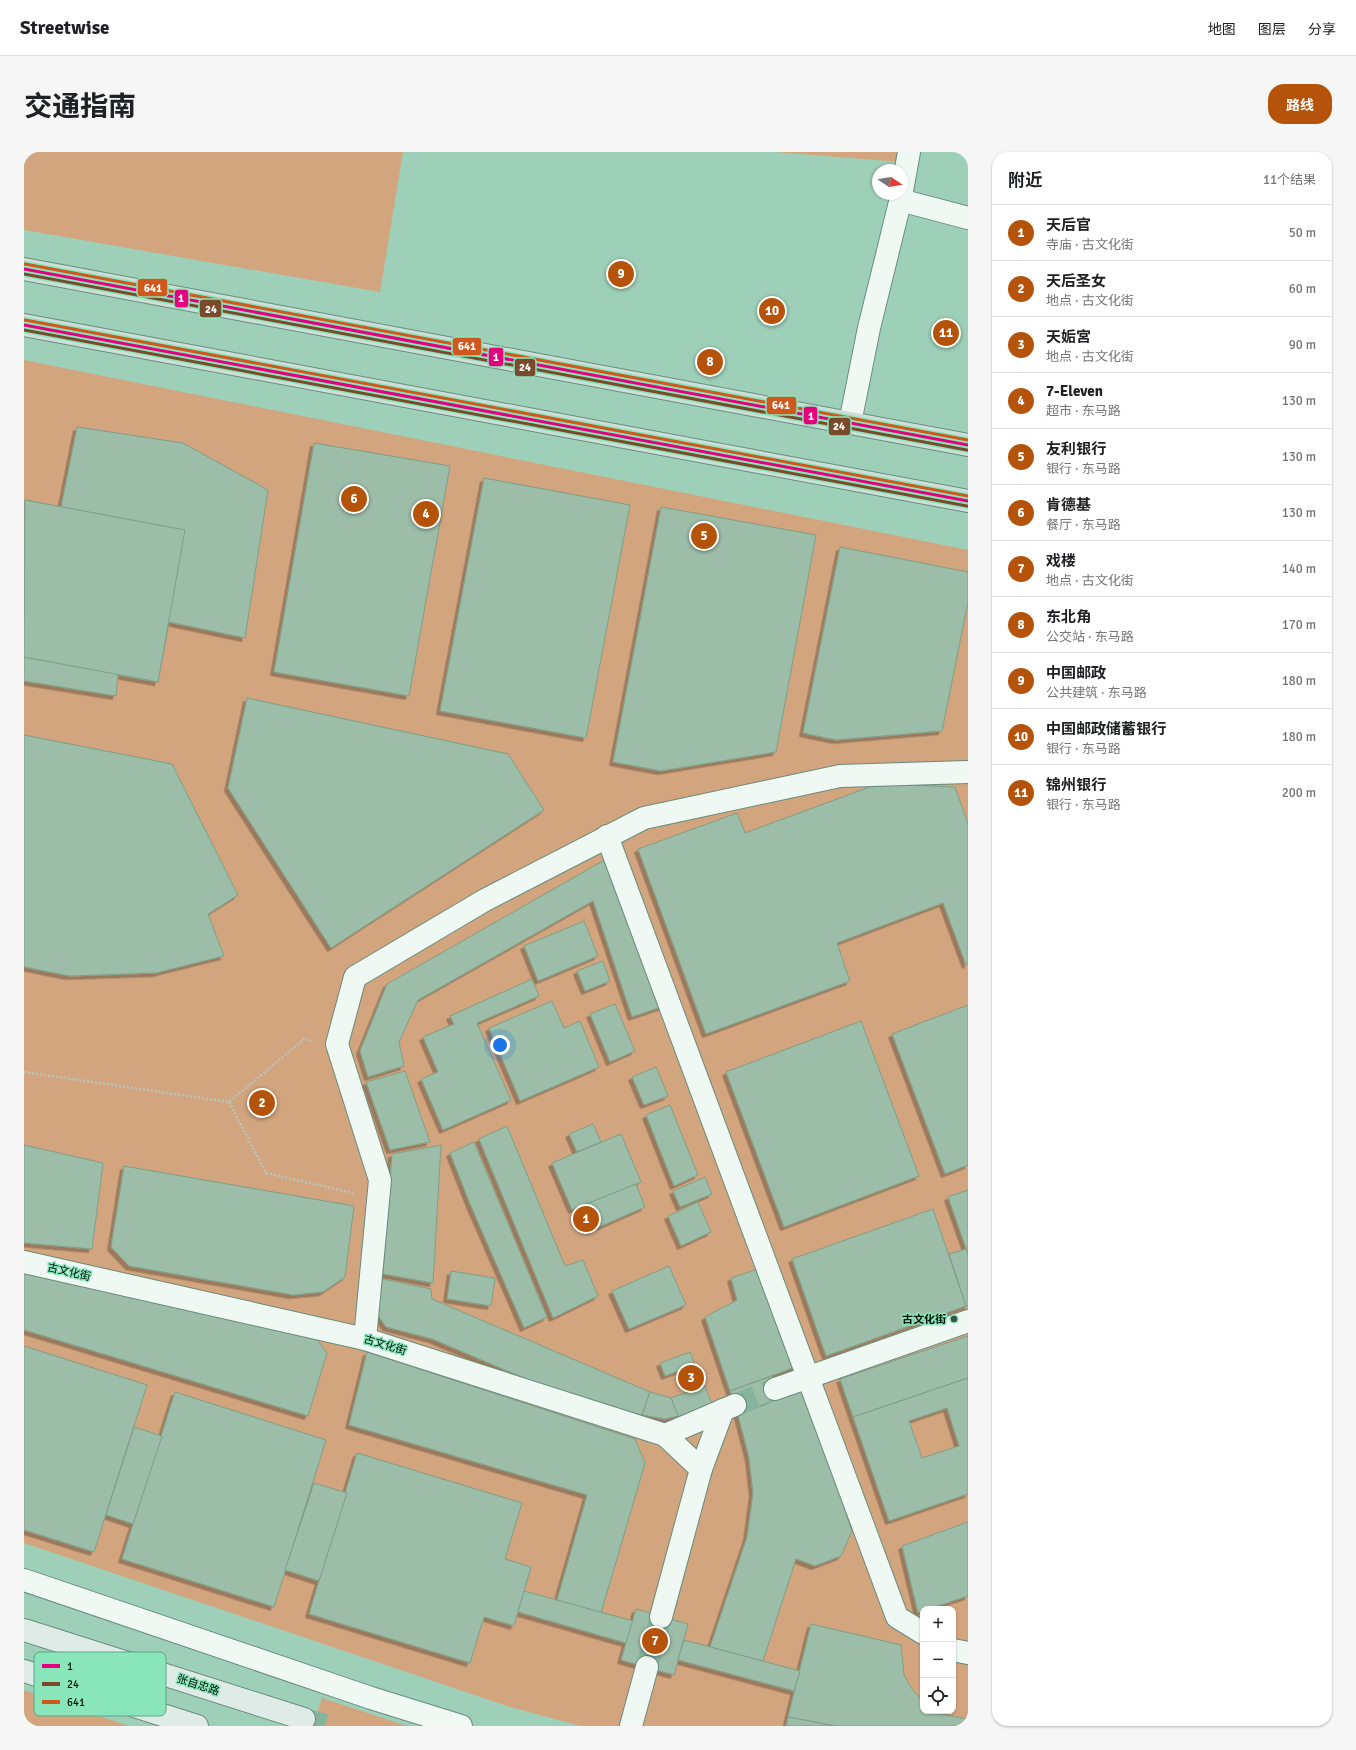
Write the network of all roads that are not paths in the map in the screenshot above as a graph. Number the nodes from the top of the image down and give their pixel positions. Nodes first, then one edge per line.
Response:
1 (909, 152) edge
2 (907, 164) edge
3 (908, 197) edge
4 (900, 200) edge
5 (968, 218) edge
6 (24, 269) edge
7 (24, 324) edge
8 (850, 423) junction
9 (968, 446) edge
10 (968, 501) edge
11 (968, 772) edge
12 (607, 836) junction
13 (24, 1262) edge
14 (968, 1321) edge
15 (365, 1339) junction
16 (809, 1377) junction
17 (776, 1389) tunnel mouth
18 (665, 1435) junction
19 (701, 1469) junction
20 (24, 1580) edge
21 (661, 1616) tunnel mouth
22 (24, 1630) edge
23 (920, 1631) edge
24 (956, 1651) edge
25 (93, 1652) edge
26 (968, 1653) edge
27 (647, 1667) tunnel mouth
28 (24, 1671) edge
29 (34, 1674) edge
30 (166, 1675) edge
31 (166, 1716) edge
32 (304, 1719) tunnel mouth
33 (197, 1726) edge
34 (461, 1726) edge
35 (631, 1726) edge

1 - 2 street
3 - 5 street
4 - 8 street
6 - 8 main road
7 - 10 main road
8 - 9 main road
11 - 12 street
12 - 15 street
12 - 16 street
13 - 15 street, 古文化街
14 - 16 street
15 - 18 street, 古文化街
16 - 17 street
16 - 23 street
18 - 19 street
18 - 19 street
19 - 21 street
20 - 34 street
22 - 25 street, 张自忠路
24 - 26 street
27 - 35 street
28 - 29 street
30 - 32 street, 张自忠路
31 - 33 street

